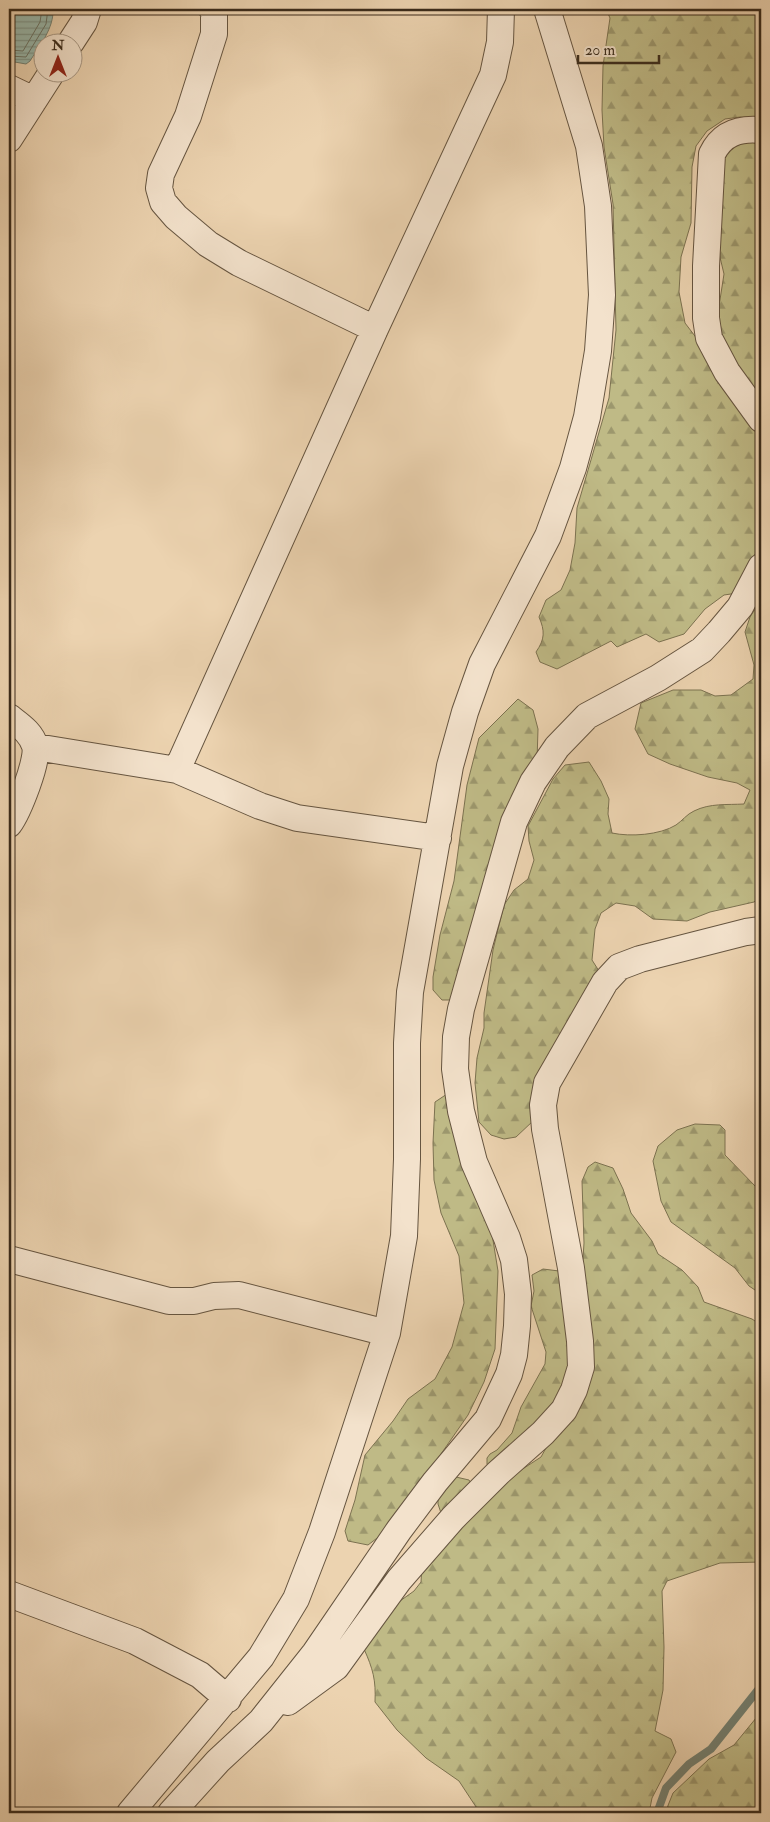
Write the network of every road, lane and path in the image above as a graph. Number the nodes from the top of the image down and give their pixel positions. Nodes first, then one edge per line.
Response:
1 (88, 9) edge
2 (212, 9) edge
3 (501, 9) edge
4 (547, 9) edge
5 (78, 32) edge
6 (46, 82) edge
7 (9, 88) edge
8 (34, 100) junction
9 (761, 130) edge
10 (9, 138) edge
11 (375, 329) junction
12 (761, 419) edge
13 (761, 567) edge
14 (9, 717) edge
15 (36, 747) junction
16 (177, 770) junction
17 (9, 824) edge
18 (438, 838) junction
19 (761, 930) edge
20 (9, 1259) edge
21 (387, 1333) junction
22 (9, 1594) edge
23 (228, 1699) junction
24 (261, 1721) junction
25 (130, 1813) edge
26 (171, 1813) edge

1 - 5 street
2 - 11 street
3 - 11 street
4 - 18 street
6 - 8 street
7 - 8 street
8 - 10 street
9 - 12 street
11 - 16 street
13 - 24 street
14 - 15 street
15 - 16 street
15 - 17 street
16 - 18 street
18 - 21 street
19 - 24 street
20 - 21 street
21 - 23 street
22 - 23 street
23 - 25 street
24 - 26 street

